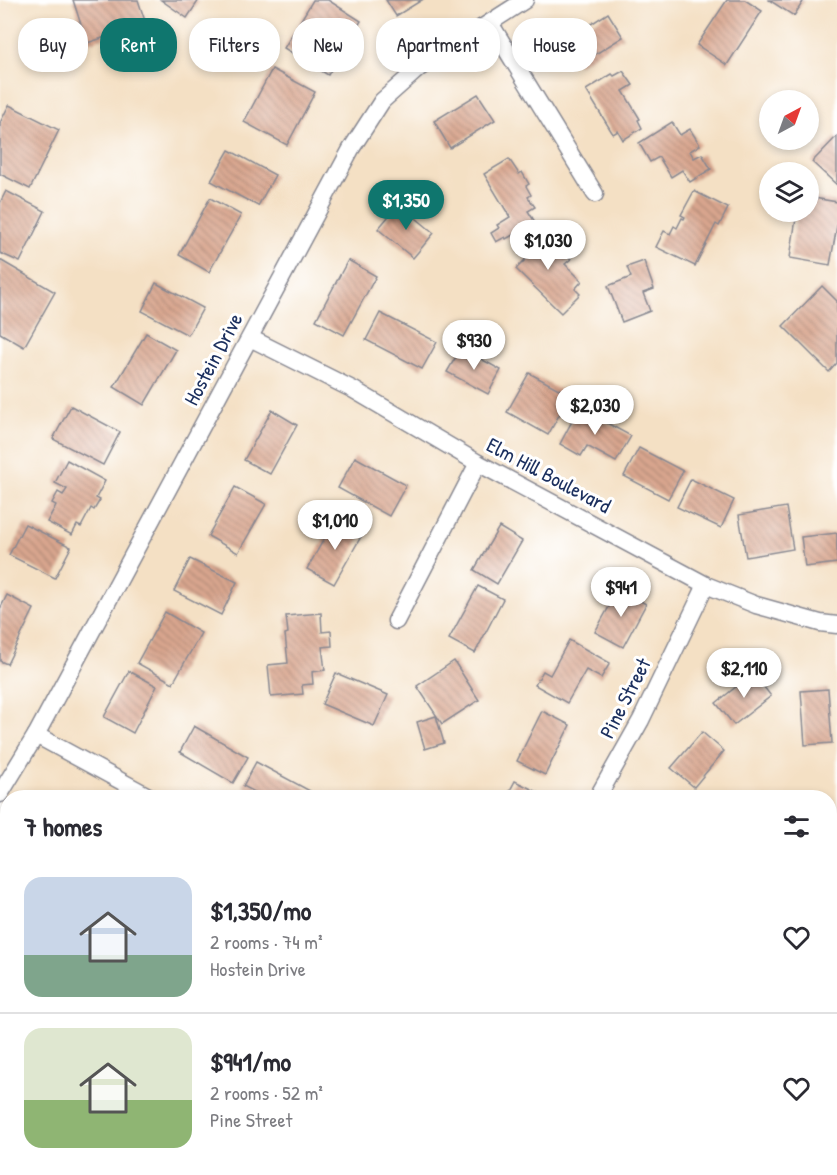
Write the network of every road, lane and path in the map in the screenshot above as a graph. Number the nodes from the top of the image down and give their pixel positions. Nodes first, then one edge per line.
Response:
1 (525, 0) edge
2 (498, 18) edge
3 (500, 39) edge
4 (414, 72) edge
5 (595, 194) dead end
6 (250, 338) junction
7 (478, 463) junction
8 (706, 585) junction
9 (396, 621) dead end
10 (837, 625) edge
11 (36, 735) junction
12 (2, 790) edge
13 (137, 790) edge
14 (602, 790) edge

1 - 2 street, Hostein Drive
3 - 5 street
4 - 6 street, Hostein Drive
6 - 7 street, Elm Hill Boulevard
6 - 11 street, Hostein Drive
7 - 8 street, Elm Hill Boulevard
7 - 9 street
8 - 10 street, Elm Hill Boulevard
8 - 14 street, Pine Street
11 - 12 street, Hostein Drive
11 - 13 street

